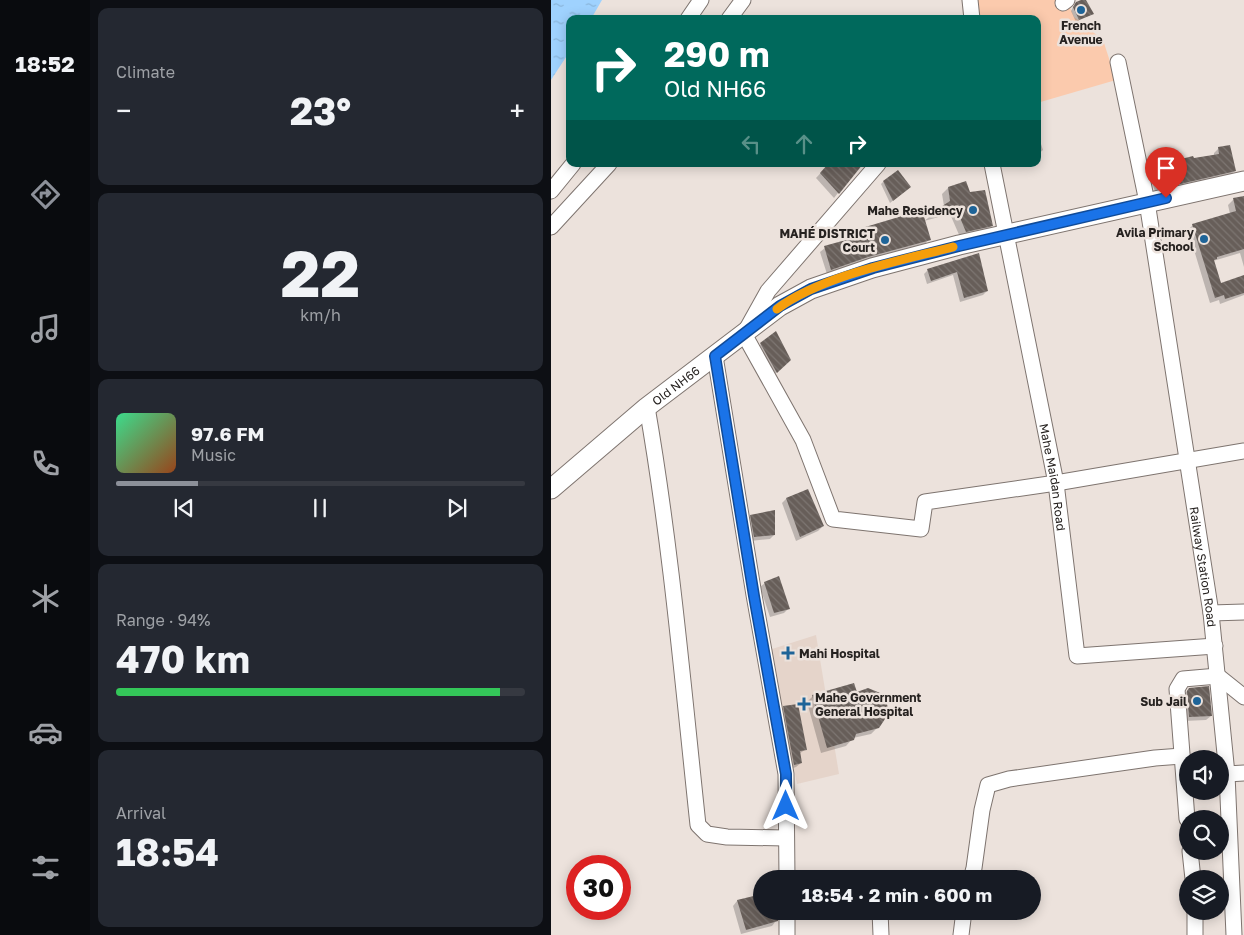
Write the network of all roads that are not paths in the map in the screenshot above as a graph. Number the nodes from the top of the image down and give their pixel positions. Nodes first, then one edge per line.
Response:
1 (701, 0) edge
2 (743, 0) edge
3 (970, 0) edge
4 (691, 15) edge
5 (732, 15) edge
6 (972, 15) edge
7 (1118, 62) dead end
8 (571, 167) edge
9 (606, 167) edge
10 (875, 167) edge
11 (993, 167) edge
12 (1243, 182) edge
13 (551, 191) edge
14 (1147, 202) junction
15 (551, 228) edge
16 (1005, 235) junction
17 (744, 334) junction
18 (715, 356) junction
19 (647, 407) junction
20 (1244, 452) edge
21 (1187, 461) junction
22 (1056, 483) junction
23 (551, 488) edge
24 (1244, 612) edge
25 (1211, 613) junction
26 (1215, 646) junction
27 (1218, 676) junction
28 (1244, 697) edge
29 (1182, 750) edge
30 (1225, 750) edge
31 (1179, 756) edge
32 (1244, 773) edge
33 (1229, 774) edge
34 (1228, 800) edge
35 (786, 838) junction
36 (787, 870) edge
37 (973, 870) edge
38 (787, 920) edge
39 (880, 920) edge
40 (963, 920) edge
41 (1195, 920) edge
42 (787, 935) edge
43 (881, 935) edge
44 (961, 935) edge
45 (1195, 935) edge
46 (1234, 935) edge

1 - 4 street
2 - 5 street
3 - 6 street
7 - 14 street, Railway Station Road
8 - 13 street
9 - 15 street
10 - 17 street
11 - 16 street, Mahe Maidan Road
12 - 14 main road, Old NH66
14 - 16 main road, Old NH66
14 - 21 street, Railway Station Road
16 - 17 main road, Old NH66
16 - 22 street, Mahe Maidan Road
17 - 18 main road, Old NH66
17 - 22 street
18 - 19 main road, Old NH66
18 - 35 street
19 - 23 main road, Old NH66
19 - 35 street
20 - 21 street
21 - 22 street
21 - 25 street, Railway Station Road
22 - 26 street, Mahe Maidan Road
24 - 25 street
25 - 26 street, Railway Station Road
26 - 27 street, Railway Station Road
27 - 28 street
27 - 29 street
27 - 30 street, Railway Station Road
31 - 37 street
32 - 33 street
34 - 46 street, Railway Station Road
35 - 36 street
38 - 42 street
39 - 43 street
40 - 44 street
41 - 45 street

